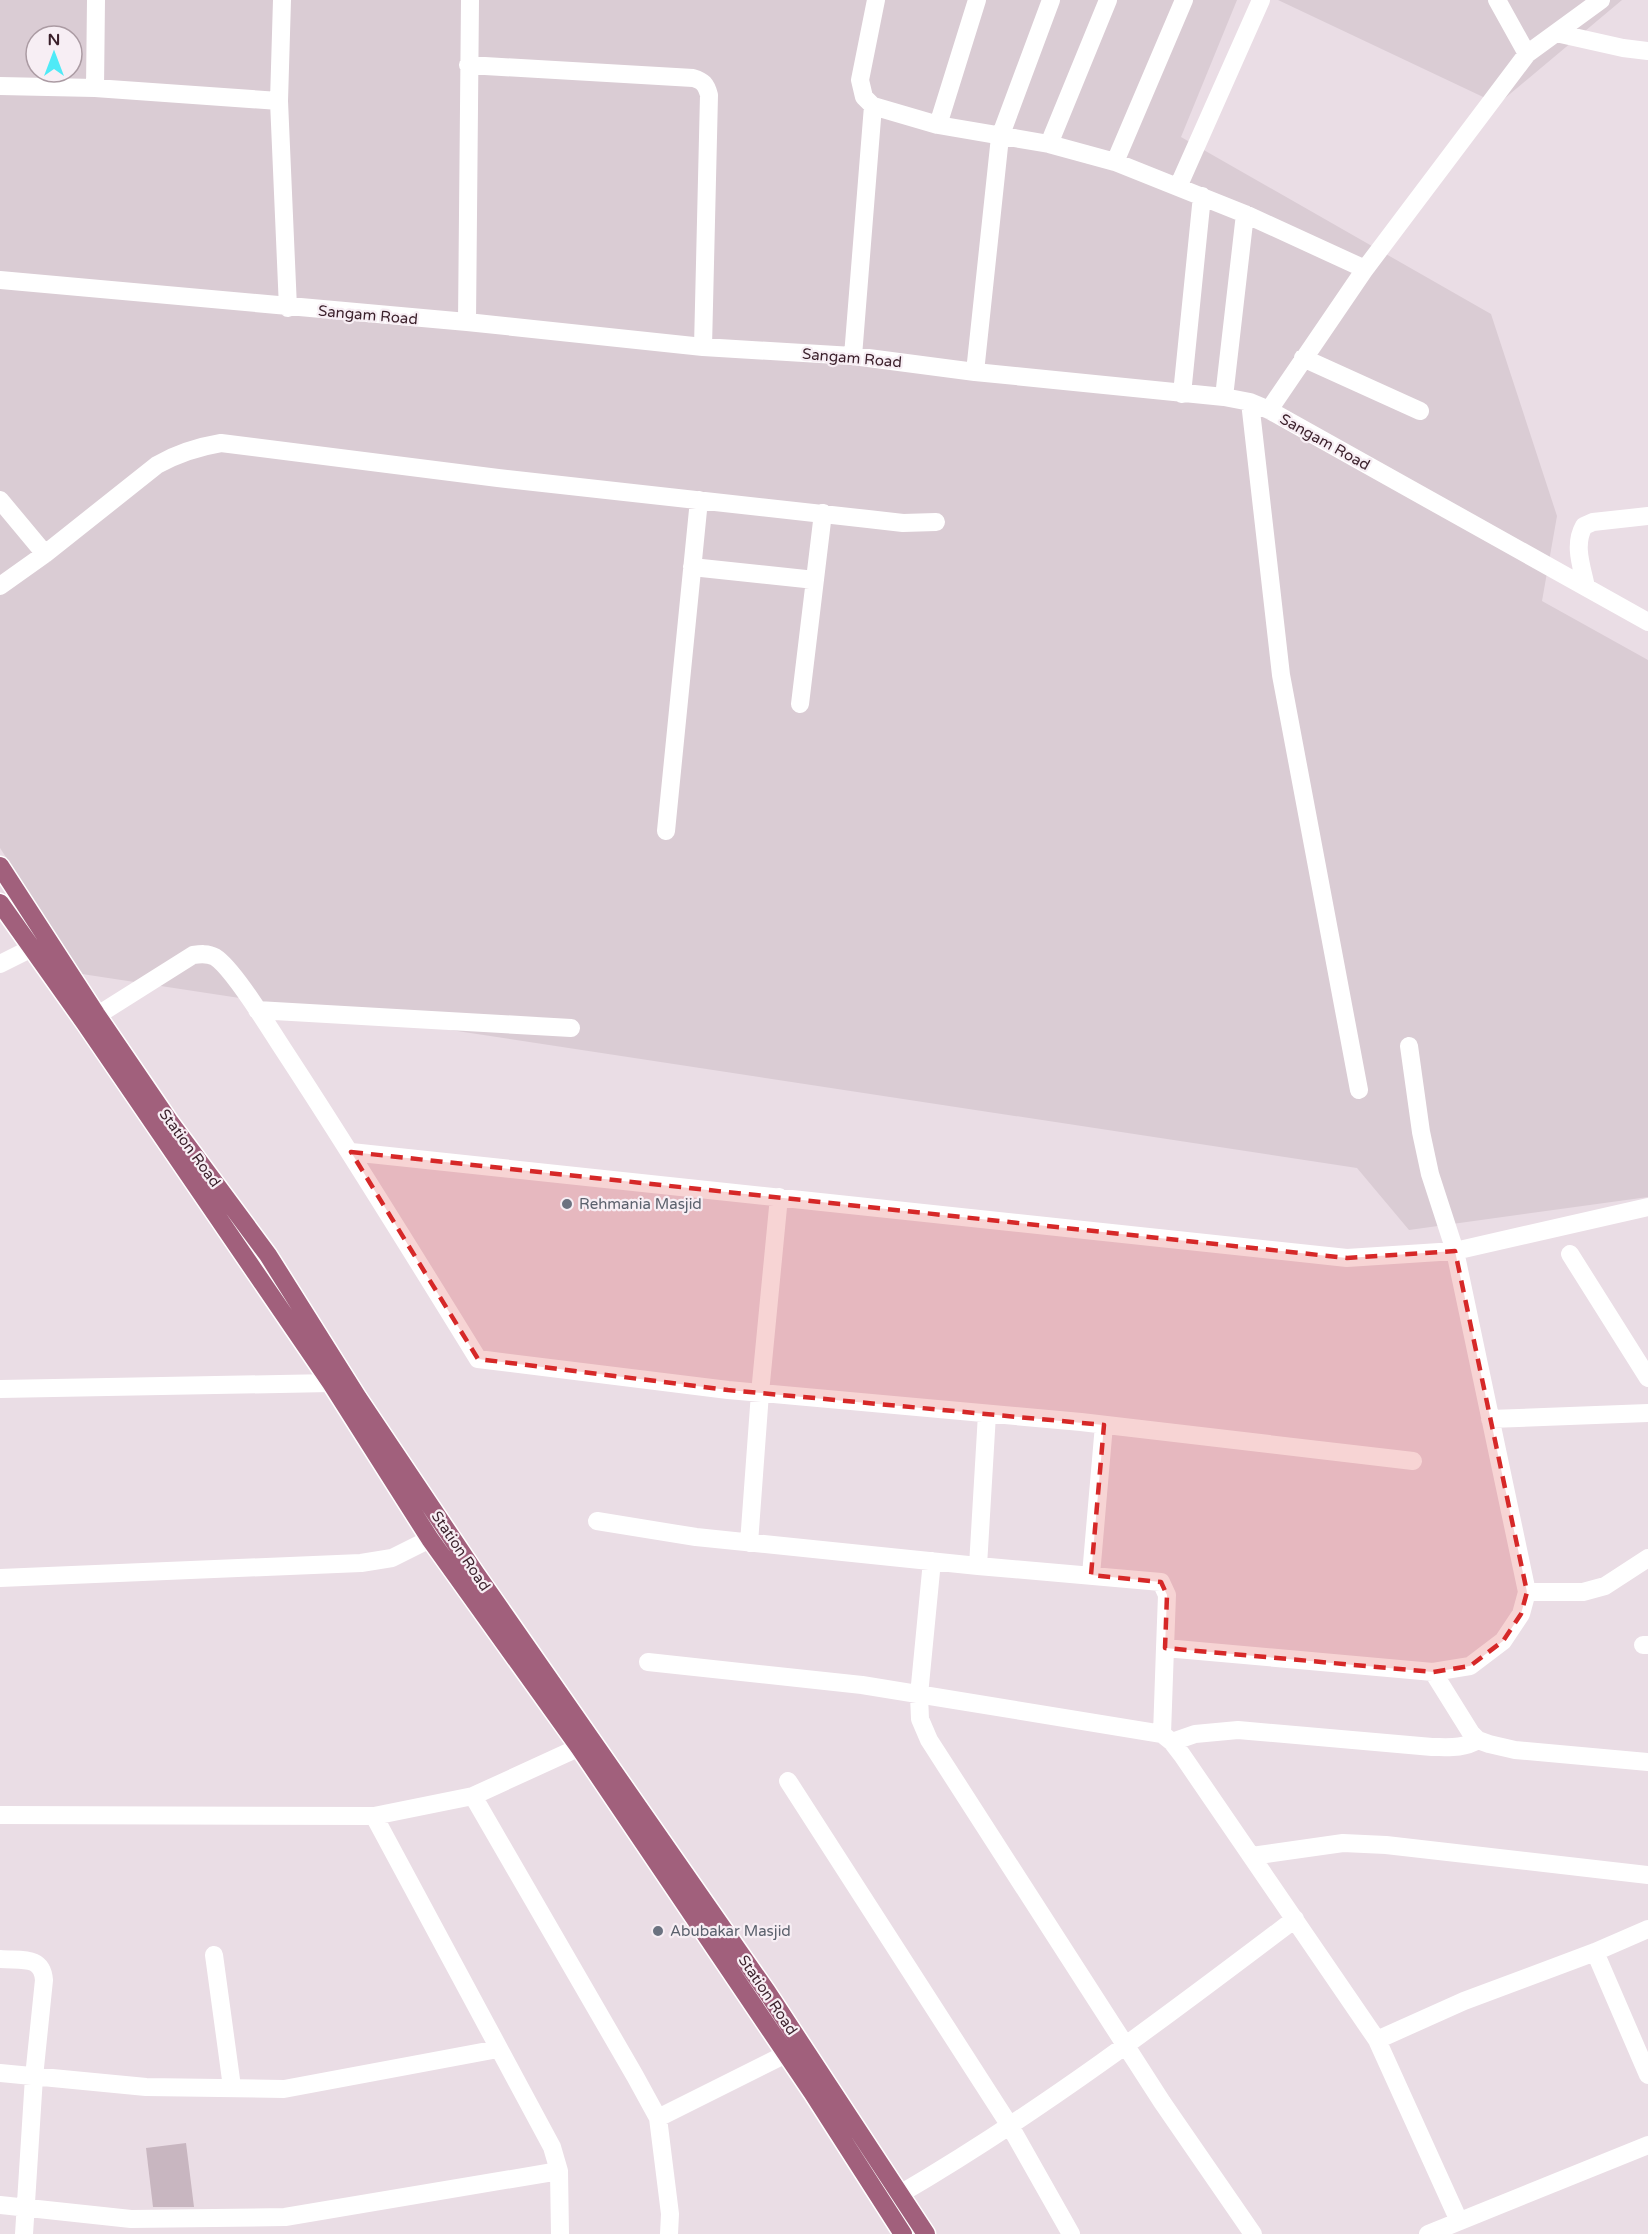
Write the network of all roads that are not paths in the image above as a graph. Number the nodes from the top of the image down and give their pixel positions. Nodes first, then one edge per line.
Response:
1 (96, 0) edge
2 (282, 0) edge
3 (470, 0) edge
4 (876, 0) edge
5 (977, 0) edge
6 (1051, 0) edge
7 (1108, 0) edge
8 (1184, 0) edge
9 (1261, 0) edge
10 (1497, 0) edge
11 (1601, 0) edge
12 (1556, 33) junction
13 (1648, 51) edge
14 (1527, 54) junction
15 (468, 65) junction
16 (0, 86) edge
17 (95, 88) junction
18 (279, 101) junction
19 (873, 106) junction
20 (938, 125) junction
21 (1000, 137) junction
22 (1049, 144) junction
23 (1115, 162) junction
24 (1178, 187) junction
25 (1202, 196) junction
26 (1245, 214) junction
27 (1365, 269) junction
28 (0, 280) edge
29 (288, 308) junction
30 (467, 322) junction
31 (703, 346) junction
32 (853, 356) junction
33 (1303, 358) junction
34 (975, 372) junction
35 (1182, 394) junction
36 (1224, 397) junction
37 (1250, 402) junction
38 (1269, 410) junction
39 (1420, 411) dead end
40 (0, 500) edge
41 (699, 500) junction
42 (823, 513) junction
43 (1648, 516) edge
44 (936, 522) dead end
45 (45, 554) junction
46 (692, 567) junction
47 (815, 580) junction
48 (0, 586) edge
49 (1586, 587) junction
50 (1648, 622) edge
51 (800, 704) dead end
52 (666, 831) dead end
53 (0, 866) edge
54 (0, 903) edge
55 (48, 940) junction
56 (32, 949) junction
57 (0, 964) edge
58 (257, 1010) junction
59 (91, 1018) junction
60 (571, 1028) dead end
61 (1409, 1046) dead end
62 (1359, 1090) dead end
63 (351, 1152) junction
64 (779, 1197) junction
65 (1648, 1207) edge
66 (1455, 1251) junction
67 (1570, 1254) dead end
68 (1648, 1378) edge
69 (331, 1383) junction
70 (0, 1389) edge
71 (760, 1393) junction
72 (1648, 1413) edge
73 (987, 1414) junction
74 (1490, 1419) junction
75 (1104, 1425) junction
76 (1413, 1461) dead end
77 (597, 1521) dead end
78 (430, 1539) junction
79 (749, 1543) junction
80 (1648, 1558) edge
81 (932, 1561) junction
82 (978, 1566) junction
83 (1091, 1575) junction
84 (0, 1578) edge
85 (1527, 1592) junction
86 (1165, 1648) junction
87 (648, 1662) dead end
88 (1433, 1672) junction
89 (920, 1695) junction
90 (1167, 1738) junction
91 (1478, 1740) junction
92 (586, 1744) junction
93 (1648, 1762) edge
94 (788, 1781) dead end
95 (473, 1796) junction
96 (0, 1815) edge
97 (374, 1816) junction
98 (1252, 1856) junction
99 (1648, 1875) edge
100 (1295, 1919) junction
101 (1648, 1929) edge
102 (1595, 1952) junction
103 (214, 1954) dead end
104 (0, 1959) edge
105 (1377, 2040) junction
106 (1127, 2046) junction
107 (498, 2049) junction
108 (786, 2054) junction
109 (0, 2073) edge
110 (1648, 2075) edge
111 (34, 2077) junction
112 (232, 2087) junction
113 (658, 2118) junction
114 (1010, 2126) junction
115 (1648, 2145) edge
116 (560, 2171) junction
117 (900, 2194) junction
118 (0, 2205) edge
119 (26, 2209) junction
120 (1459, 2221) junction
121 (24, 2234) edge
122 (560, 2234) edge
123 (669, 2234) edge
124 (903, 2234) edge
125 (926, 2234) edge
126 (1071, 2234) edge
127 (1253, 2234) edge
128 (1428, 2234) edge

1 - 17 street
2 - 18 street
3 - 15 street
4 - 19 street
5 - 20 street
6 - 21 street
7 - 22 street
8 - 23 street
9 - 24 street
10 - 14 street
11 - 12 street
12 - 13 street
12 - 14 street
14 - 27 street
15 - 30 street
15 - 31 street
16 - 17 street
17 - 18 street
18 - 29 street
19 - 20 street
19 - 32 street
20 - 21 street
21 - 22 street
21 - 34 street
22 - 23 street
23 - 24 street
24 - 25 street
25 - 26 street
25 - 35 street
26 - 27 street
26 - 36 street
27 - 33 street
28 - 29 street, Sangam Road
29 - 30 street, Sangam Road
30 - 31 street, Sangam Road
31 - 32 street, Sangam Road
32 - 34 street, Sangam Road
33 - 38 street
33 - 39 street
34 - 35 street, Sangam Road
35 - 36 street, Sangam Road
36 - 37 street, Sangam Road
37 - 38 street, Sangam Road
37 - 62 street
38 - 49 street, Sangam Road
40 - 45 street
41 - 42 street
41 - 45 street
41 - 46 street
42 - 44 street
42 - 47 street
43 - 49 street
45 - 48 street
46 - 47 street
46 - 52 street
47 - 51 street
49 - 50 street, Sangam Road
53 - 55 main road, Station Road
54 - 56 main road, Station Road
55 - 56 street
55 - 59 main road, Station Road
56 - 57 street
56 - 59 main road, Station Road
58 - 59 street
58 - 60 street
58 - 63 street
59 - 69 main road, Station Road
59 - 92 main road, Station Road
61 - 66 street
63 - 64 street
63 - 71 street
64 - 66 street
64 - 71 street
65 - 66 street
66 - 74 street
67 - 68 street
69 - 70 street
69 - 78 main road, Station Road
71 - 73 street
71 - 79 street
72 - 74 street
73 - 75 street
73 - 82 street
74 - 85 street
75 - 76 street
75 - 83 street
77 - 79 street
78 - 84 street
78 - 92 main road, Station Road
79 - 81 street
80 - 85 street
81 - 82 street
81 - 89 street
82 - 83 street
83 - 86 street
85 - 88 street
86 - 88 street
86 - 90 street
87 - 89 street
88 - 91 street
89 - 90 street
89 - 106 street
90 - 91 street
90 - 98 street
91 - 93 street
92 - 95 street
92 - 108 main road, Station Road
92 - 117 main road, Station Road
94 - 114 street
95 - 97 street
95 - 113 street
96 - 97 street
97 - 107 street
98 - 99 street
98 - 100 street
100 - 105 street
100 - 106 street
101 - 102 street
102 - 105 street
102 - 110 street
103 - 112 street
104 - 111 street
105 - 120 street
106 - 114 street
106 - 127 street
107 - 112 street
107 - 116 street
108 - 113 street
108 - 124 main road, Station Road
109 - 111 street
111 - 112 street
111 - 119 street
113 - 123 street
114 - 117 street
114 - 126 street
115 - 120 street
116 - 119 street
116 - 122 street
117 - 125 main road, Station Road
118 - 119 street
119 - 121 street
120 - 128 street

